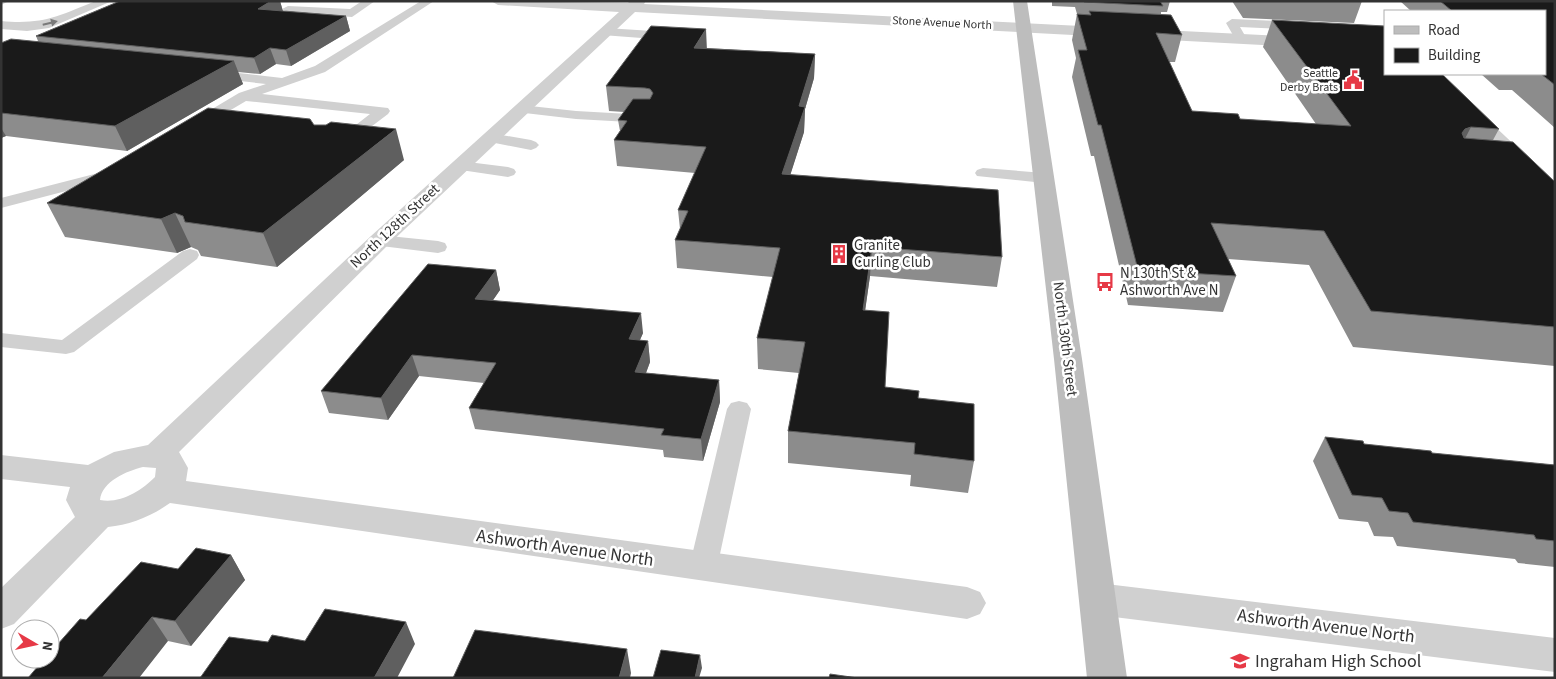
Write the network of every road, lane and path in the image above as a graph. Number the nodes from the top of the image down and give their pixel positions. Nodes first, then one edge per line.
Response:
1 (107, 1) edge
2 (370, 1) edge
3 (429, 1) edge
4 (498, 1) edge
5 (1020, 1) edge
6 (635, 5) edge
7 (288, 9) edge
8 (106, 15) edge
9 (1, 25) edge
10 (1023, 27) junction
11 (1316, 27) edge
12 (63, 31) edge
13 (606, 32) junction
14 (668, 36) edge
15 (1241, 39) junction
16 (1320, 43) edge
17 (198, 73) edge
18 (1430, 75) edge
19 (285, 82) junction
20 (244, 96) junction
21 (521, 110) junction
22 (647, 119) edge
23 (187, 130) edge
24 (490, 138) junction
25 (531, 145) dead end
26 (330, 151) edge
27 (460, 166) junction
28 (1501, 168) edge
29 (121, 169) edge
30 (1529, 170) junction
31 (508, 172) dead end
32 (983, 173) dead end
33 (1044, 178) junction
34 (1555, 195) edge
35 (1, 203) edge
36 (379, 241) junction
37 (438, 247) dead end
38 (190, 255) dead end
39 (1, 340) edge
40 (739, 409) dead end
41 (156, 456) junction
42 (1, 468) edge
43 (94, 478) junction
44 (163, 490) junction
45 (100, 513) junction
46 (703, 568) junction
47 (1098, 599) junction
48 (967, 603) dead end
49 (1, 613) edge
50 (1555, 655) edge
51 (1107, 678) edge

9 -> 1 lane
2 - 7 lane
3 - 19 lane
4 - 6 street, Stone Avenue North
5 - 10 main road, North 130th Street
6 - 10 street, Stone Avenue North
6 - 13 street, North 128th Street
8 - 12 lane
10 - 15 street, Stone Avenue North
10 - 33 main road, North 130th Street
11 - 15 lane
13 - 14 lane
13 - 21 street, North 128th Street
15 - 16 street, Stone Avenue North
17 - 19 lane
18 - 30 street
19 - 20 lane
20 - 23 lane
20 - 26 lane
21 - 22 lane
21 - 24 street, North 128th Street
24 - 25 lane
24 - 27 street, North 128th Street
27 - 31 lane
27 - 36 street, North 128th Street
28 - 30 lane
29 - 35 lane
30 - 34 street
32 - 33 lane
33 - 47 main road, North 130th Street
36 - 37 lane
36 - 41 street, North 128th Street
38 - 39 lane
40 - 46 lane
41 - 43 street
41 - 44 street
42 - 43 street
43 - 45 street
44 - 45 street
44 - 46 street, Ashworth Avenue North
45 - 49 street
46 - 48 street, Ashworth Avenue North
47 - 50 street, Ashworth Avenue North
47 - 51 main road, North 130th Street

